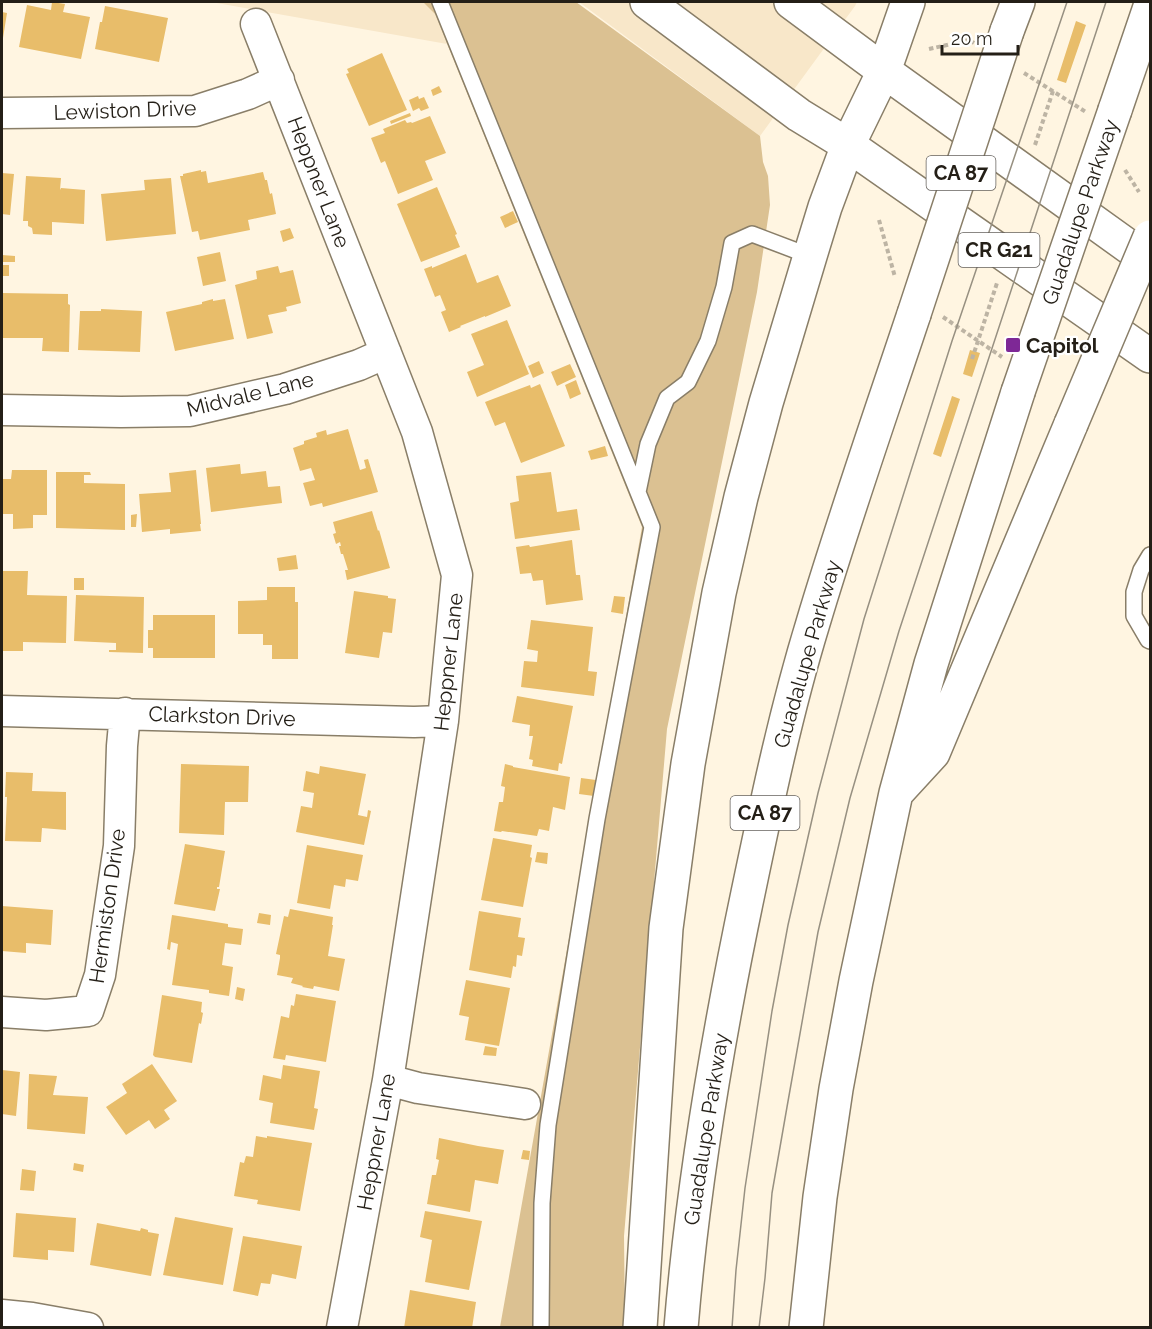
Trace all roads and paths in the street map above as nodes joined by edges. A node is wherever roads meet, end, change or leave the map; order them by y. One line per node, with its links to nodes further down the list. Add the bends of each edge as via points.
1 (440, 2): 34 (lane)
2 (647, 2): 16 (highway, via 799,115)
3 (791, 2): 11 (highway)
4 (908, 2): 11 (highway)
5 (1150, 7): 15 (highway, Guadalupe Parkway)
6 (1012, 16): 25 (highway, Guadalupe Parkway / CA 87, bridge)
7 (256, 24): 12 (street, Heppner Lane)
8 (978, 46): 9 (path, via 969,40)
9 (929, 48)
10 (1016, 69): 13 (path)
11 (884, 71): 16 (highway); 23 (highway)
12 (279, 81): 14 (street, Lewiston Drive, via 195,111); 29 (street, Heppner Lane)
13 (1053, 91): 15 (path); 17 (path)
14 (2, 113)
15 (1104, 113): 40 (highway, Guadalupe Parkway, bridge, via 931,664)
16 (848, 145): 22 (highway); 30 (highway, CR G21)
17 (1032, 154)
18 (1122, 164): 19 (path)
19 (1139, 192)
20 (879, 220): 25 (path)
21 (1150, 237): 40 (highway, bridge, via 933,753)
22 (810, 256): 34 (lane, via 752,234 732,243 708,341 688,382 667,398 648,444); 49 (highway, via 741,497 688,764 666,928)
23 (1150, 262)
24 (1000, 276): 27 (path)
25 (918, 306): 27 (path); 50 (highway, Guadalupe Parkway / CA 87, via 816,614 785,727 714,1068 697,1178)
26 (971, 341): 28 (path, via 977,343)
27 (978, 341): 28 (path); 31 (path, via 1000,356)
28 (974, 351): 32 (path)
29 (386, 352): 33 (street, Midvale Lane, via 285,388 190,411); 39 (street, Heppner Lane, via 417,432 457,575)
30 (1150, 356)
31 (1011, 358)
32 (972, 359)
33 (2, 410)
34 (638, 492): 48 (lane, via 652,527 597,819 549,1125 542,1203)
35 (1150, 555): 36 (lane, via 1134,592 1134,616)
36 (1150, 641)
37 (2, 711): 38 (street, Clarkston Drive)
38 (125, 713): 39 (street, Clarkston Drive); 41 (street, Hermiston Drive, via 119,846 100,975 88,1011 46,1015)
39 (443, 721): 42 (street, Heppner Lane)
40 (896, 793): 51 (highway, Guadalupe Parkway, via 836,1089)
41 (2, 1012)
42 (388, 1080): 43 (street); 47 (street, Heppner Lane)
43 (525, 1104)
44 (2, 1315): 45 (street)
45 (31, 1323): 46 (street)
46 (88, 1328)
47 (342, 1328)
48 (541, 1328)
49 (639, 1328)
50 (681, 1328)
51 (806, 1328)

